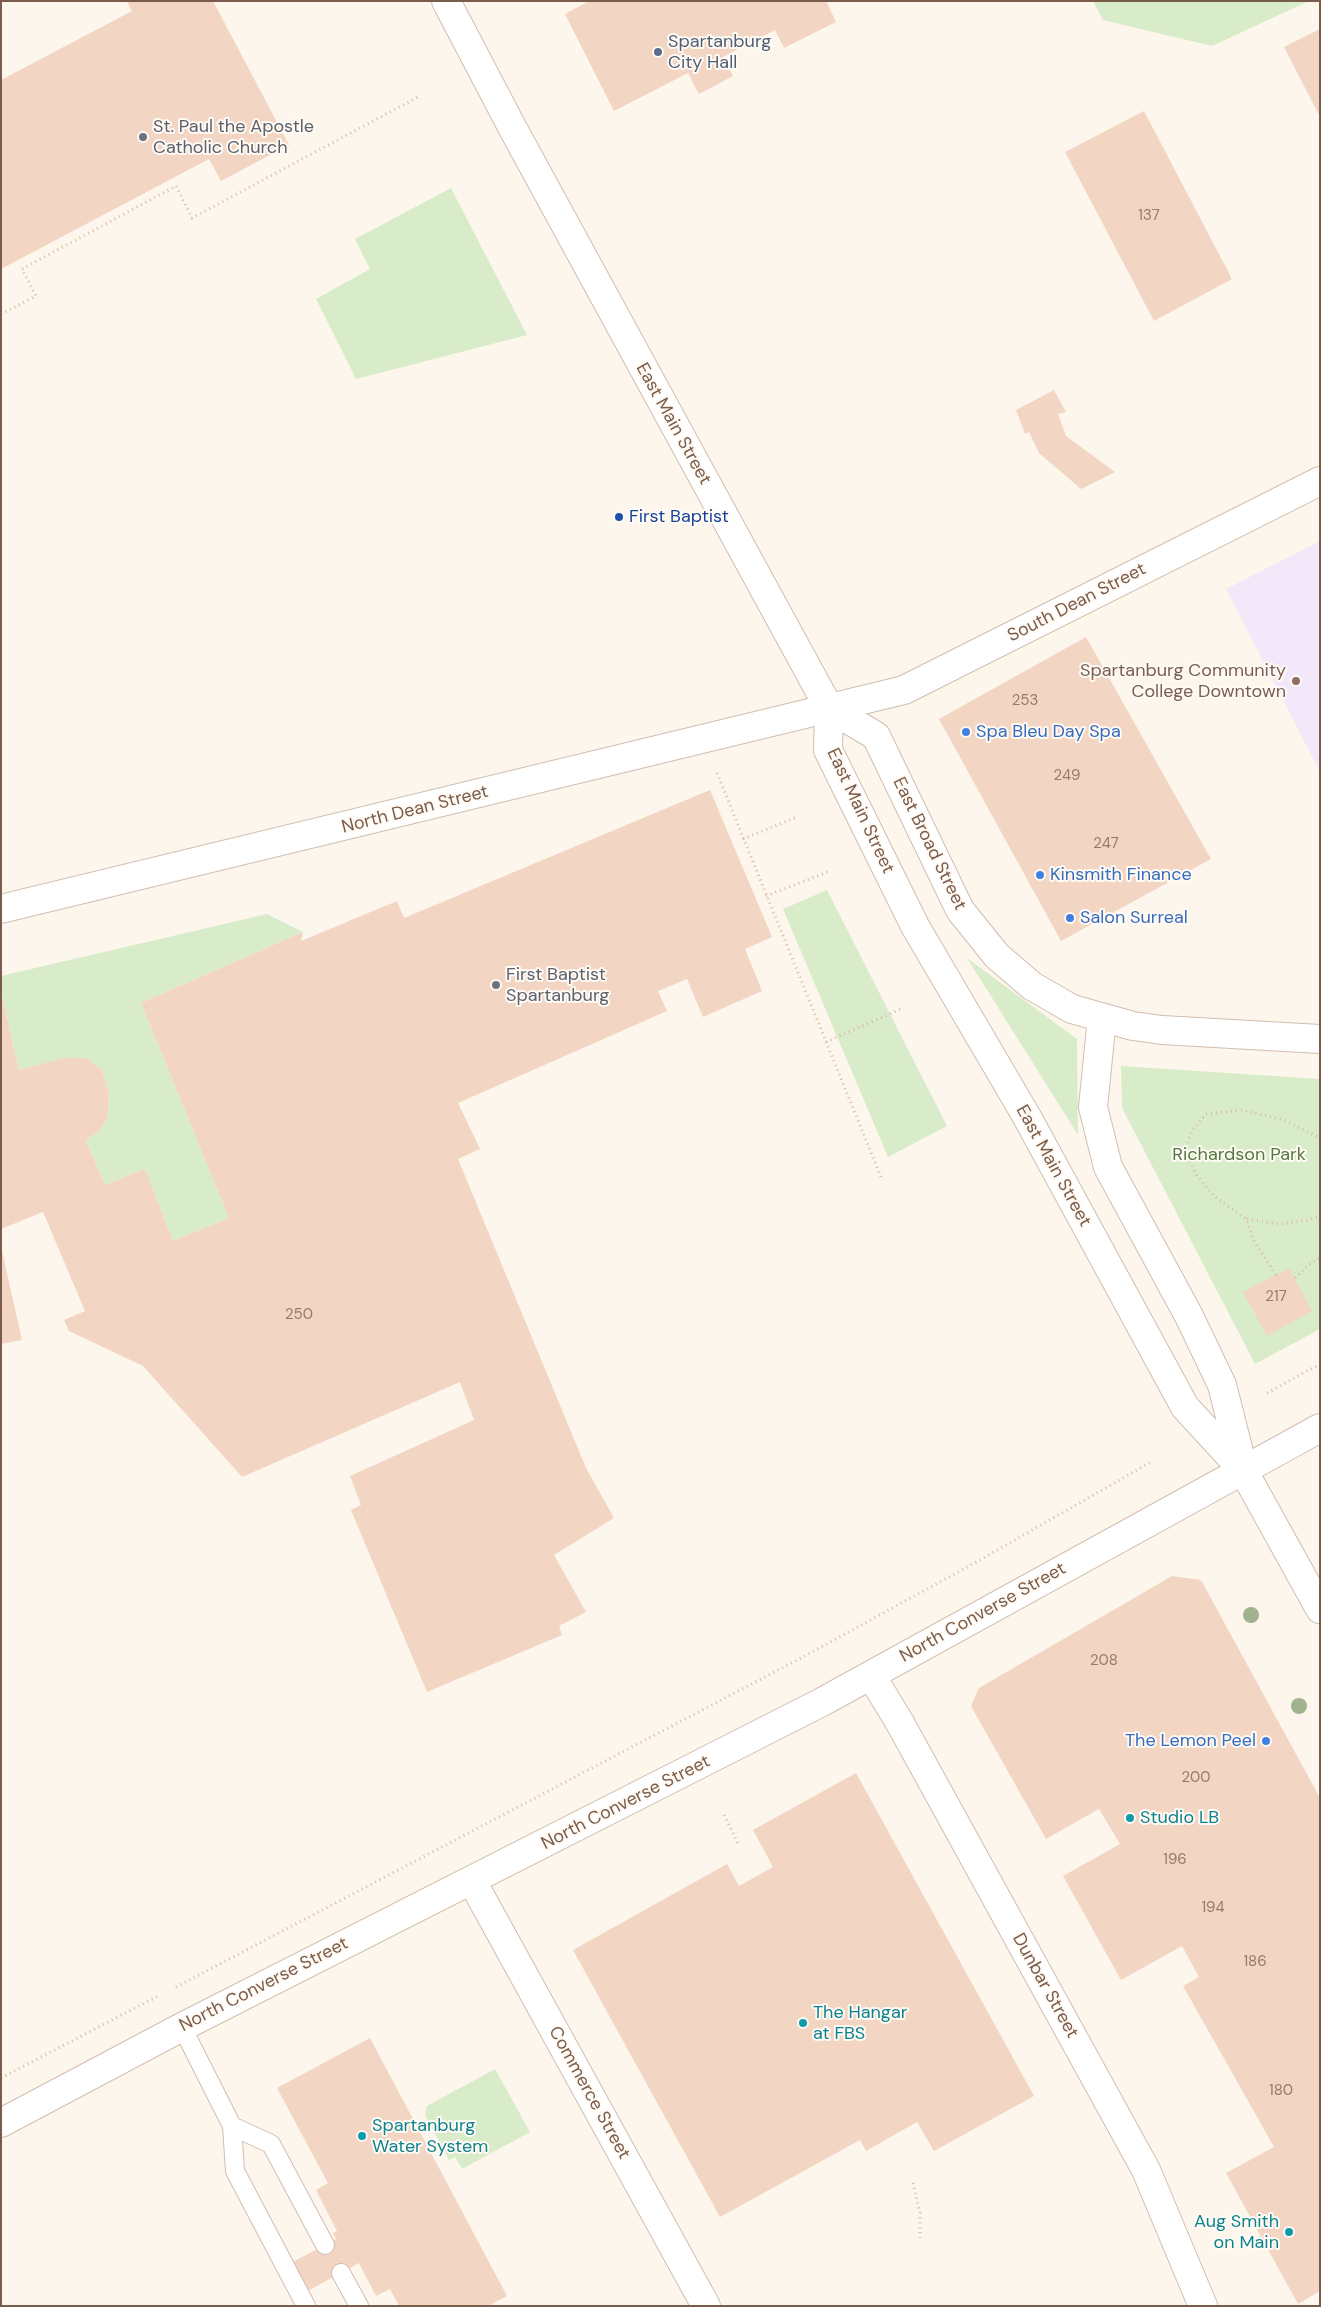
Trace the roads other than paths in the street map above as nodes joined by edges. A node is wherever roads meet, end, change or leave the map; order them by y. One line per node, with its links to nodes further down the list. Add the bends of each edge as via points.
1 (446, 1): 3 (street, East Main Street)
2 (1320, 481): 3 (street, South Dean Street, via 904,690)
3 (829, 708): 4 (street, North Dean Street); 5 (street, East Broad Street, via 876,736 960,910 997,956 1032,986 1072,1009); 8 (street, East Main Street, via 828,750 915,926 1027,1117 1185,1408)
4 (1, 909)
5 (1102, 1018): 6 (street, East Broad Street, via 1162,1030); 8 (street, East Main Street, via 1092,1107 1108,1166 1189,1316 1222,1385)
6 (1320, 1039)
7 (1320, 1428): 8 (street, North Converse Street)
8 (1243, 1470): 9 (street, East Main Street); 10 (street, North Converse Street)
9 (1320, 1610)
10 (871, 1674): 11 (street, North Converse Street); 20 (street, Dunbar Street, via 1146,2170)
11 (472, 1881): 12 (street, North Converse Street); 19 (street, Commerce Street)
12 (182, 2027): 13 (street, North Converse Street); 14 (lane)
13 (1, 2123)
14 (232, 2126): 15 (lane, via 271,2144); 17 (lane, via 235,2171)
15 (325, 2245)
16 (341, 2273): 18 (lane)
17 (306, 2306)
18 (359, 2306)
19 (706, 2306)
20 (1203, 2306)

